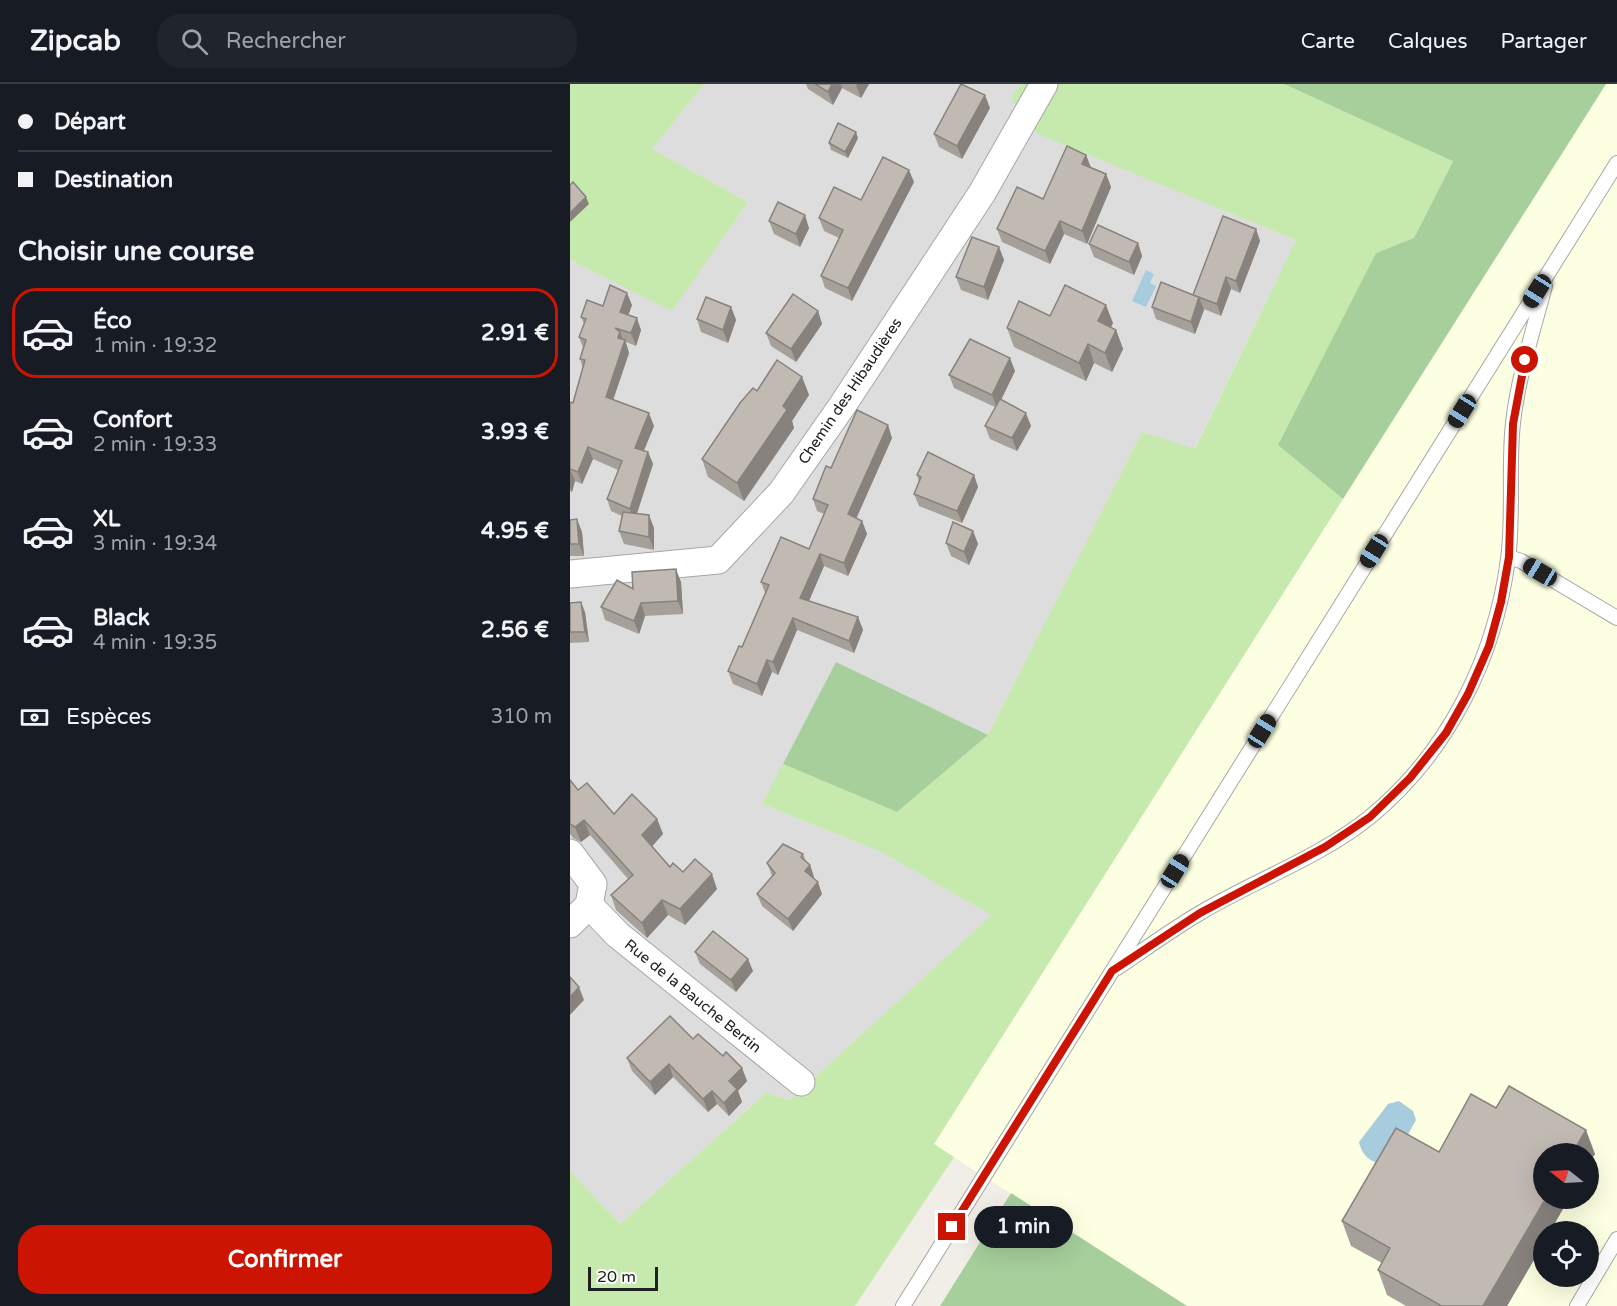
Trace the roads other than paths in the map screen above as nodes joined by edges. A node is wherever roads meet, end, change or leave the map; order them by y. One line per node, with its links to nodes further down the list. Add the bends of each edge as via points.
1 (1044, 84): 5 (street, Chemin des Hibaudières, via 982,194 842,406 781,493 718,560)
2 (1617, 163): 3 (lane)
3 (1549, 270): 4 (lane, via 1519,382 1513,424); 10 (lane)
4 (1509, 557): 6 (lane); 10 (lane, via 1489,646 1468,694 1446,733 1410,778 1370,817 1325,847 1200,913)
5 (570, 574)
6 (1617, 618)
7 (570, 853): 8 (street, via 593,884)
8 (589, 905): 9 (street); 11 (street, Rue de la Bauche Bertin, via 618,936)
9 (570, 924)
10 (1112, 971): 13 (lane)
11 (801, 1082)
12 (1617, 1239): 14 (lane)
13 (903, 1306)
14 (1577, 1306)

